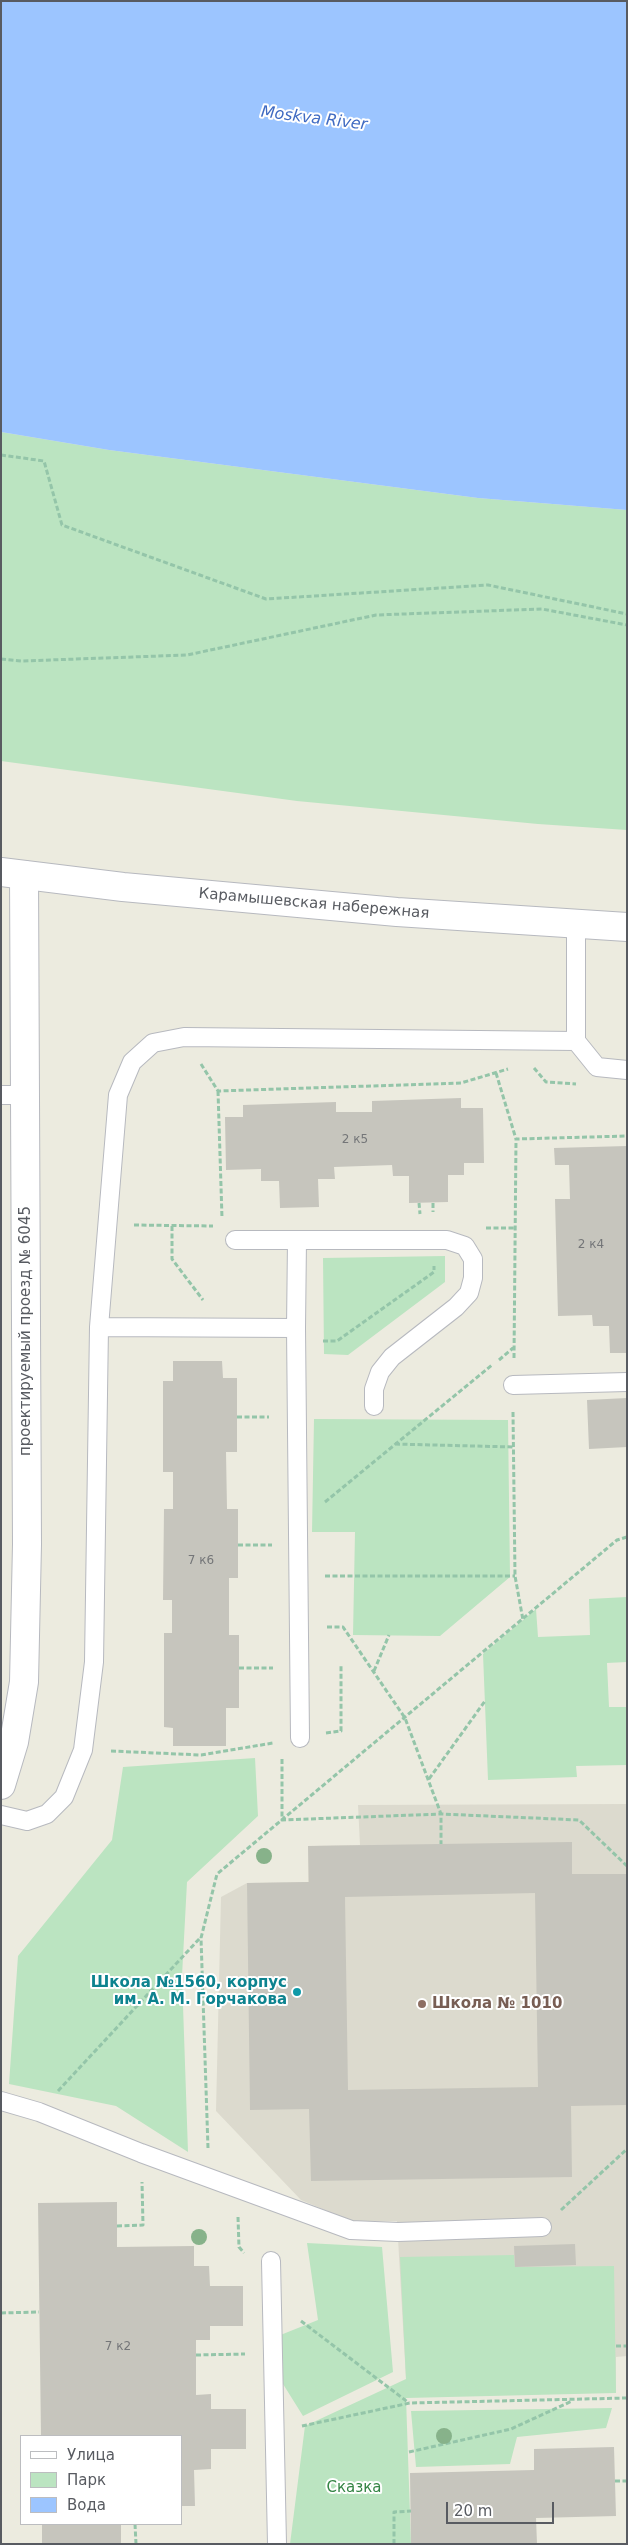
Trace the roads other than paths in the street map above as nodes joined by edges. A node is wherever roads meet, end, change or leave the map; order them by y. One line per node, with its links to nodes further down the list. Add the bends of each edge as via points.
1 (12, 874): 2 (street, Карамышевская набережная, via 397,912); 6 (street, проектируемый проезд № 6045)
2 (576, 924): 3 (street, Карамышевская набережная); 4 (lane)
3 (627, 927)
4 (576, 1041): 5 (lane, via 597,1067); 9 (lane, via 184,1037 153,1043 132,1062 118,1096)
5 (627, 1070)
6 (12, 1095): 14 (street, проектируемый проезд № 6045, via 27,1544)
7 (235, 1240): 8 (lane)
8 (297, 1240): 10 (lane); 13 (lane, via 447,1240 465,1246 472,1259 474,1278 469,1293 386,1364 374,1389)
9 (99, 1327): 10 (lane, via 223,1327); 18 (lane, via 94,1662 83,1750 64,1797 47,1814 27,1821)
10 (296, 1335): 16 (lane)
11 (627, 1382): 12 (lane)
12 (513, 1385)
13 (374, 1406)
14 (24, 1631): 15 (street); 17 (street, проектируемый проезд № 6045, via 24,1682 14,1742)
15 (1, 1704)
16 (300, 1738)
17 (1, 1785)
18 (1, 1815)
19 (1, 2101): 20 (lane, via 39,2112 350,2230 398,2232)
20 (542, 2227)
21 (271, 2261): 22 (lane)
22 (277, 2544)

